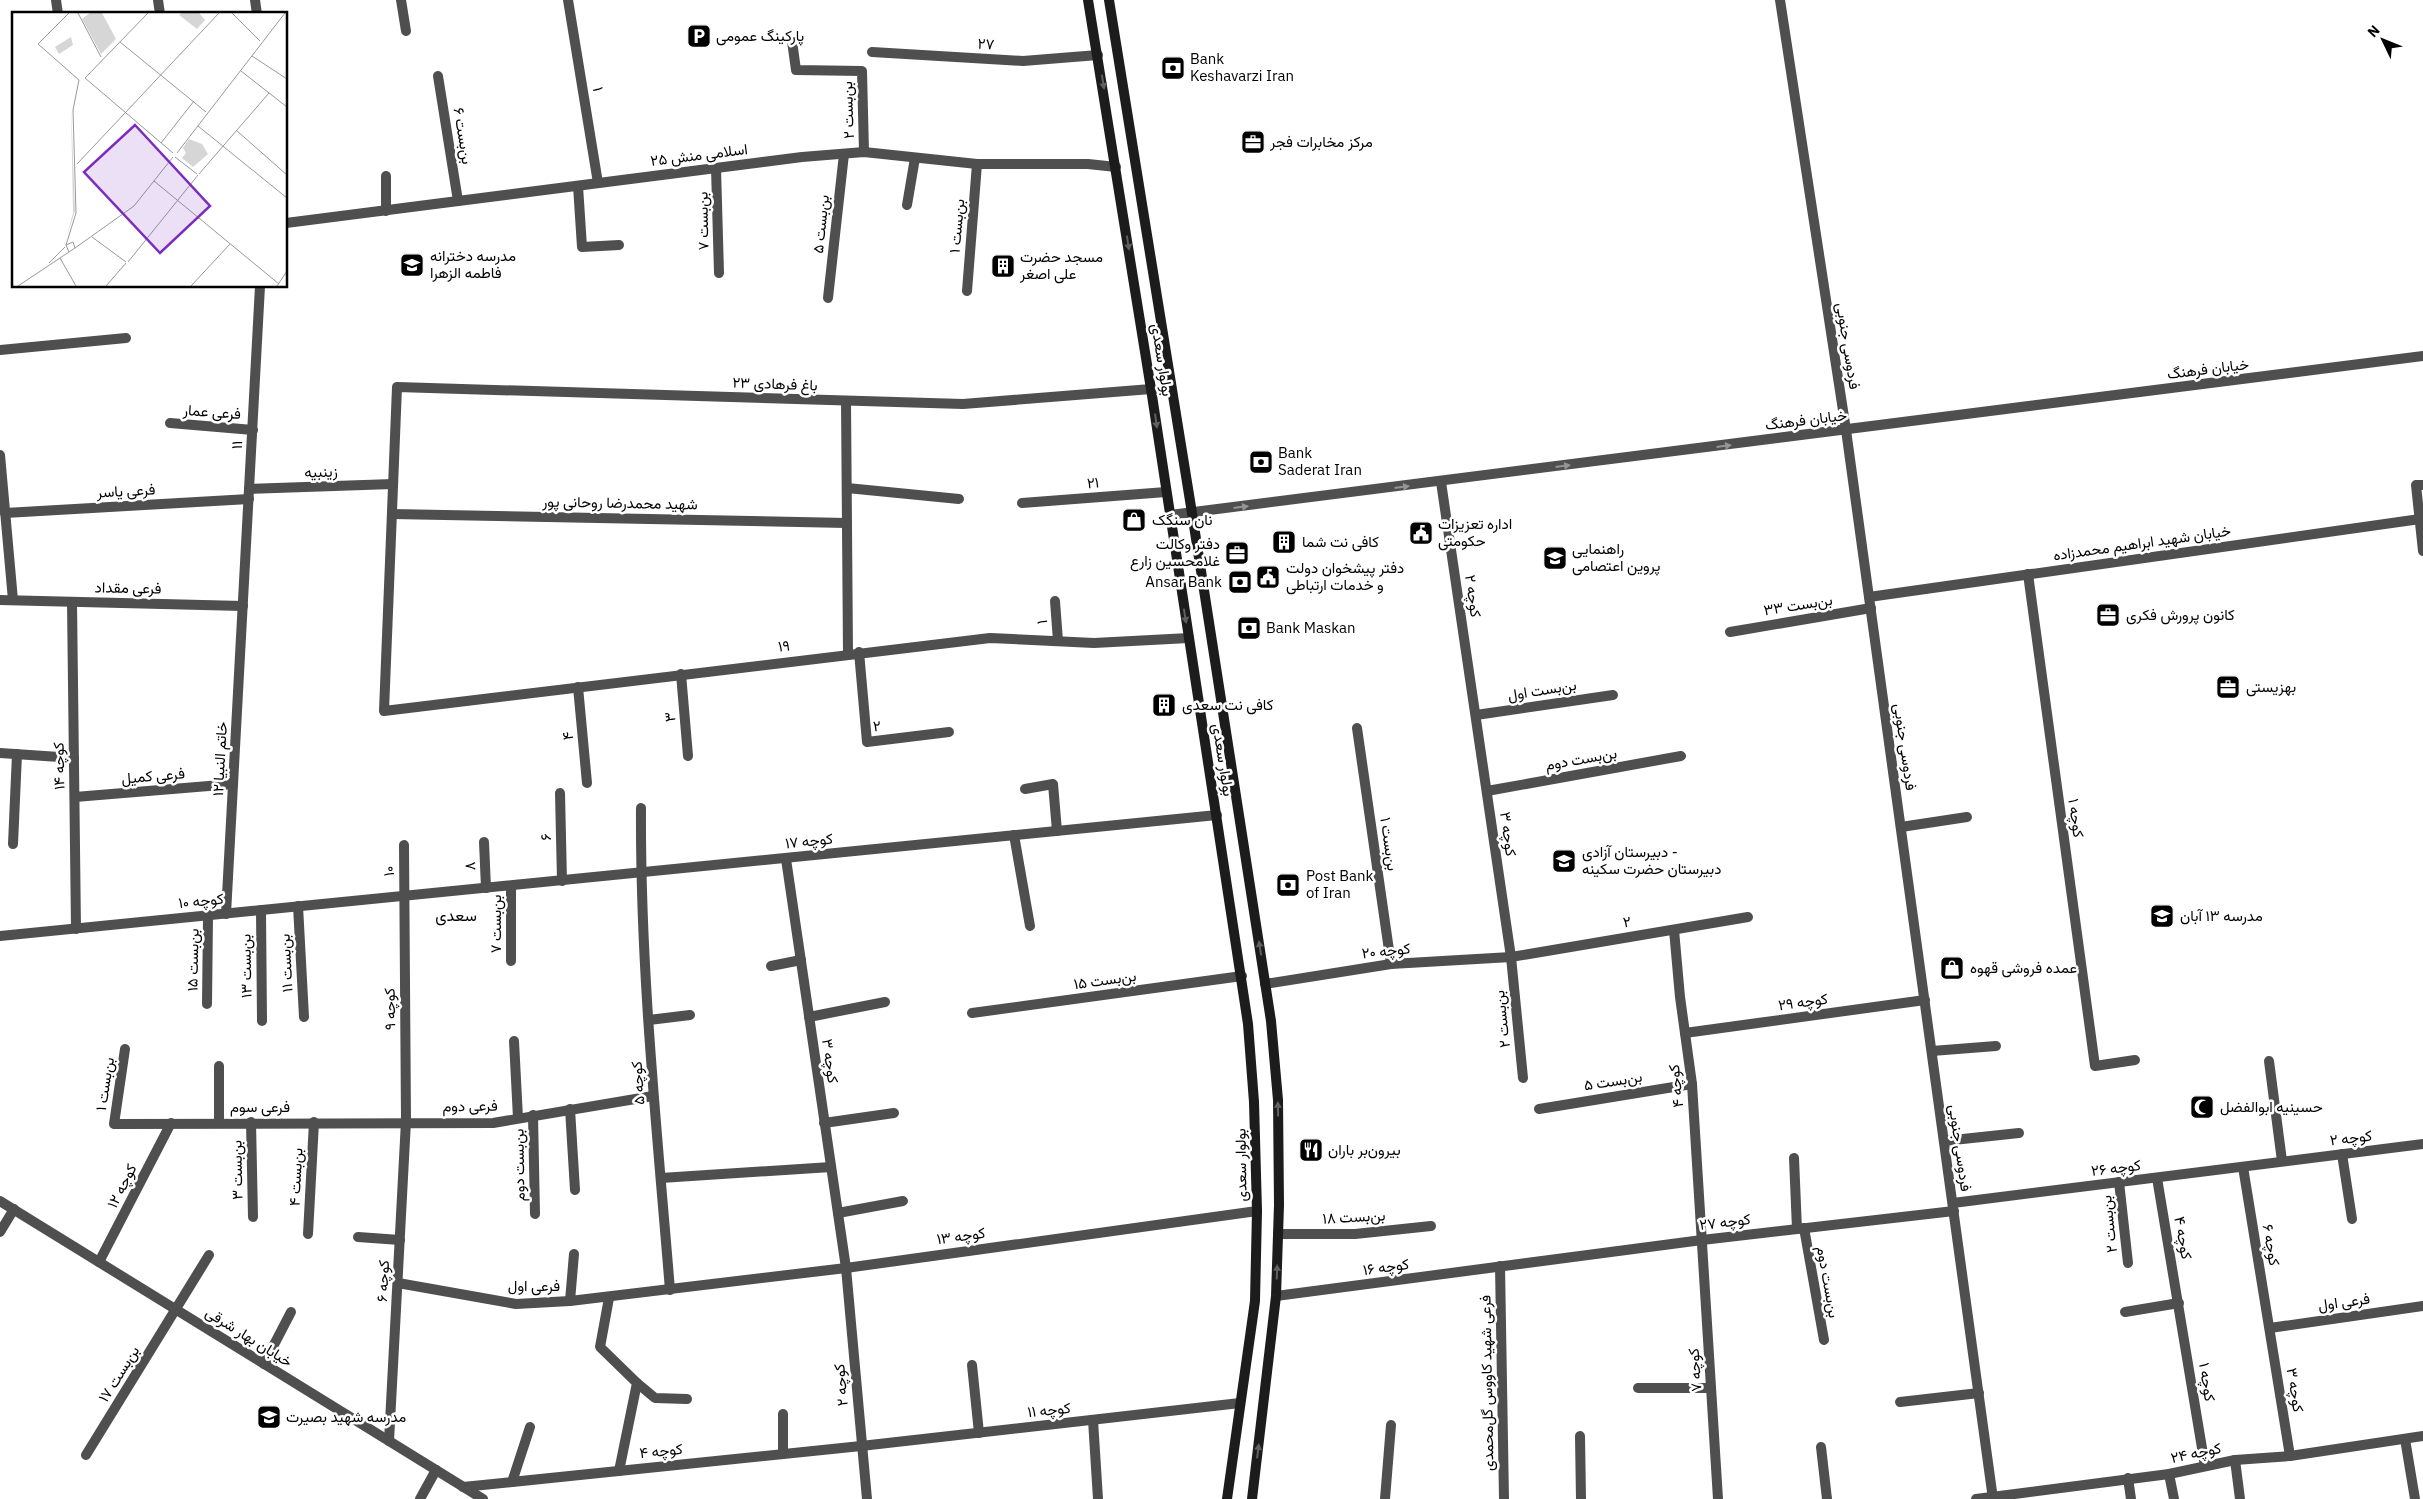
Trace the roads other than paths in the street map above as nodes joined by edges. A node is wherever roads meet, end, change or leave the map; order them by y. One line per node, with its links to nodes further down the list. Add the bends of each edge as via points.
1 (401, 0): 6 (street)
2 (568, 0): 18 (street, ۱)
3 (1088, 0): 9 (main road, بولوار سعدی)
4 (1108, 0): 48 (main road, بولوار سعدی)
5 (1780, 0): 36 (street, فردوسی جنوبی)
6 (406, 31)
7 (792, 41): 11 (street, بن‌بست ۲, via 796,70 862,71)
8 (872, 52): 9 (street, ۲۷, via 1023,61)
9 (1098, 55): 15 (main road, بولوار سعدی, one-way to 15)
10 (438, 76): 20 (street, بن‌بست ۶)
11 (864, 152): 12 (street, اسلامی منش ۲۵); 13 (street, اسلامی منش ۲۵)
12 (844, 154): 16 (street, اسلامی منش ۲۵); 28 (street, بن‌بست ۵)
13 (914, 158): 14 (street, اسلامی منش ۲۵); 21 (street)
14 (977, 164): 15 (street, اسلامی منش ۲۵); 27 (street, بن‌بست ۱)
15 (1116, 167): 32 (main road, بولوار سعدی, one-way to 32)
16 (716, 168): 18 (street, اسلامی منش ۲۵); 25 (street, بن‌بست ۷)
17 (386, 176): 22 (street)
18 (598, 183): 19 (street, اسلامی منش ۲۵)
19 (578, 186): 20 (street, اسلامی منش ۲۵); 24 (street, via 582,246)
20 (458, 201): 22 (street, اسلامی منش ۲۵)
21 (907, 205)
22 (386, 211): 23 (street, اسلامی منش ۲۵)
23 (288, 223)
24 (620, 245)
25 (719, 274)
26 (260, 288): 35 (street, ۱۱)
27 (967, 290)
28 (828, 298)
29 (126, 338): 30 (street)
30 (0, 350)
31 (2423, 356): 36 (street, خیابان فرهنگ)
32 (1151, 389): 33 (street, باغ فرهادی ۲۳, via 962,404); 43 (main road, بولوار سعدی, one-way to 43)
33 (846, 401): 39 (street, باغ فرهادی ۲۳, via 397,387); 41 (street)
34 (170, 423): 35 (street, فرعی عمار)
35 (252, 430): 44 (street, ۱۱)
36 (1846, 430): 38 (street, خیابان فرهنگ, one-way to 36); 55 (street, فردوسی جنوبی)
37 (0, 455): 42 (street)
38 (1441, 482): 48 (street, خیابان فرهنگ, one-way to 38); 69 (street, کوچه ۲)
39 (393, 484): 44 (street, زینبیه); 49 (street)
40 (2423, 484): 51 (street, via 2416,485)
41 (847, 488): 45 (street); 52 (street)
42 (2, 491): 47 (street)
43 (1166, 492): 46 (street, ۲۱); 50 (main road, بولوار سعدی)
44 (249, 494): 47 (street, فرعی یاسر); 60 (street, ۱۱)
45 (959, 499)
46 (1022, 503)
47 (5, 513): 57 (street)
48 (1192, 513): 50 (street, خیابان فرهنگ); 113 (main road, بولوار سعدی, one-way to 48)
49 (392, 514): 52 (street, شهید محمدرضا روحانی پور); 67 (street, ۱۹, via 384,711)
50 (1170, 516): 63 (main road, بولوار سعدی, one-way to 63)
51 (2420, 519): 53 (street); 54 (street, خیابان شهید ابراهیم محمدزاده)
52 (847, 523): 65 (street)
53 (2423, 551)
54 (2028, 574): 55 (street, خیابان شهید ابراهیم محمدزاده); 128 (street, کوچه ۱, via 2095,1066)
55 (1869, 597): 61 (street, فردوسی جنوبی)
56 (0, 600): 57 (street)
57 (13, 600): 59 (street, فرعی مقداد)
58 (1055, 600): 64 (street, ۱)
59 (72, 602): 60 (street, فرعی مقداد); 76 (street, کوچه ۱۴)
60 (243, 606): 78 (street, خاتم النبیا ۱۲)
61 (1871, 608): 62 (street, بن‌بست ۳۳); 86 (street, فردوسی جنوبی)
62 (1730, 632)
63 (1188, 638): 64 (street, ۱۹, via 1094,643); 84 (main road, بولوار سعدی)
64 (1058, 641): 65 (street, ۱۹, via 990,638)
65 (853, 653): 66 (street, ۱۹); 71 (street, ۲, via 867,742)
66 (681, 674): 67 (street, ۱۹); 74 (street, ۳)
67 (578, 687): 77 (street, ۴)
68 (1613, 695): 69 (street, بن‌بست اول)
69 (1476, 715): 80 (street, کوچه ۳)
70 (1357, 728): 110 (street, بن‌بست ۱)
71 (949, 732)
72 (0, 753): 73 (street)
73 (17, 754): 76 (street); 90 (street)
74 (688, 756)
75 (1681, 756): 80 (street, بن‌بست دوم)
76 (74, 758): 82 (street, کوچه ۱۴)
77 (587, 783)
78 (233, 784): 82 (street, فرعی کمیل); 100 (street, خاتم النبیا ۱۲)
79 (1025, 789): 87 (street, via 1053,784)
80 (1487, 791): 107 (street, کوچه ۳)
81 (560, 793): 94 (street, ۶)
82 (75, 797): 104 (street, کوچه ۱۴)
83 (641, 808): 93 (street)
84 (1216, 815): 87 (street, کوچه ۱۷); 112 (main road, بولوار سعدی)
85 (1967, 817): 86 (street)
86 (1901, 827): 114 (street, فردوسی جنوبی)
87 (1057, 831): 88 (street, کوچه ۱۷)
88 (1014, 835): 92 (street, کوچه ۱۷); 103 (street)
89 (484, 842): 96 (street, ۸)
90 (13, 844)
91 (404, 845): 97 (street, ۱۰)
92 (786, 859): 93 (street, کوچه ۱۷); 108 (street, کوچه ۳)
93 (641, 873): 94 (street, کوچه ۱۷); 121 (street, کوچه ۵)
94 (562, 881): 95 (street, کوچه ۱۷)
95 (511, 886): 96 (street, کوچه ۱۷); 109 (street, بن‌بست ۷)
96 (486, 888): 97 (street, کوچه ۱۷)
97 (404, 896): 98 (street, کوچه ۱۰); 139 (street, کوچه ۹)
98 (298, 906): 99 (street, کوچه ۱۰); 119 (street, بن‌بست ۱۱)
99 (261, 910): 100 (street, کوچه ۱۰); 122 (street, بن‌بست ۱۳)
100 (226, 914): 101 (street, کوچه ۱۰)
101 (208, 916): 104 (street, کوچه ۱۰); 116 (street, بن‌بست ۱۵)
102 (1748, 917): 105 (street, ۲)
103 (1030, 926)
104 (76, 929): 106 (street, کوچه ۱۰)
105 (1674, 930): 107 (street, ۲); 123 (street, کوچه ۴)
106 (0, 936)
107 (1511, 957): 110 (street, کوچه ۲۰); 131 (street, بن‌بست ۲)
108 (801, 960): 111 (street); 120 (street, کوچه ۳)
109 (511, 962)
110 (1391, 964): 113 (street, کوچه ۲۰)
111 (771, 966)
112 (1242, 976): 117 (street, بن‌بست ۱۵); 162 (main road, بولوار سعدی, via 1254,1102)
113 (1265, 984): 171 (main road, بولوار سعدی, one-way to 113, via 1278,1100)
114 (1925, 1000): 123 (street, کوچه ۲۹); 127 (street, فردوسی جنوبی)
115 (885, 1002): 120 (street)
116 (207, 1004)
117 (972, 1013)
118 (690, 1016): 121 (street)
119 (304, 1017)
120 (809, 1017): 144 (street, کوچه ۳)
121 (649, 1020): 133 (street, کوچه ۵)
122 (262, 1021)
123 (1685, 1033): 132 (street, کوچه ۴)
124 (514, 1041): 138 (street)
125 (1996, 1046): 127 (street)
126 (125, 1049): 145 (street, بن‌بست ۱)
127 (1932, 1051): 147 (street, فردوسی جنوبی)
128 (2135, 1060)
129 (2268, 1061): 151 (street)
130 (219, 1066): 140 (street)
131 (1523, 1078)
132 (1692, 1084): 135 (street, بن‌بست ۵); 174 (street, کوچه ۴)
133 (653, 1096): 134 (street); 154 (street, کوچه ۵)
134 (570, 1109): 137 (street); 157 (street)
135 (1539, 1109)
136 (894, 1113): 144 (street)
137 (533, 1115): 138 (street, فرعی دوم); 164 (street, بن‌بست دوم)
138 (518, 1118): 139 (street, فرعی دوم, via 493,1123)
139 (406, 1121): 142 (street, فرعی سوم); 173 (street, کوچه ۶)
140 (219, 1122): 141 (street, فرعی سوم); 143 (street, فرعی سوم)
141 (251, 1122): 142 (street, فرعی سوم); 165 (street, بن‌بست ۳)
142 (314, 1122): 170 (street, بن‌بست ۴)
143 (171, 1123): 145 (street, فرعی سوم); 177 (street, کوچه ۱۲)
144 (824, 1123): 152 (street, کوچه ۳)
145 (114, 1124)
146 (2019, 1133): 147 (street)
147 (1944, 1141): 160 (street, فردوسی جنوبی)
148 (2423, 1144): 149 (street, کوچه ۲)
149 (2342, 1154): 151 (street, کوچه ۲); 166 (street)
150 (1794, 1158): 168 (street)
151 (2282, 1161): 153 (street, کوچه ۲۶)
152 (831, 1167): 154 (street); 163 (street, کوچه ۳)
153 (2242, 1167): 155 (street, کوچه ۲۶); 191 (street, کوچه ۶)
154 (661, 1178): 182 (street, کوچه ۵)
155 (2157, 1178): 156 (street, کوچه ۲۶); 186 (street, کوچه ۴)
156 (2119, 1182): 160 (street, کوچه ۲۶); 178 (street, بن‌بست ۲)
157 (575, 1190)
158 (0, 1200): 161 (street, خیابان بهار شرقی)
159 (903, 1201): 163 (street)
160 (1953, 1207): 168 (street, کوچه ۲۷); 198 (street, فردوسی جنوبی)
161 (14, 1209): 169 (street); 177 (street, خیابان بهار شرقی)
162 (1257, 1211): 180 (street, کوچه ۱۳); 201 (main road, بولوار سعدی, via 1255,1301)
163 (838, 1213): 180 (street, کوچه ۳)
164 (536, 1214)
165 (253, 1217)
166 (2352, 1219)
167 (1431, 1226): 171 (street, بن‌بست ۱۸, via 1355,1234)
168 (1800, 1228): 174 (street, کوچه ۲۷); 192 (street, بن‌بست دوم)
169 (0, 1232)
170 (308, 1234)
171 (1278, 1234): 183 (main road, بولوار سعدی, one-way to 171)
172 (358, 1237): 173 (street)
173 (400, 1240): 181 (street, کوچه ۶)
174 (1702, 1240): 179 (street, کوچه ۲۷); 197 (street, کوچه ۷)
175 (574, 1254): 185 (street)
176 (209, 1255): 188 (street, بن‌بست ۱۷)
177 (100, 1262): 188 (street, خیابان بهار شرقی)
178 (2128, 1263)
179 (1500, 1266): 183 (street, کوچه ۱۶); 232 (street, فرعی شهید کاووس گل‌محمدی)
180 (846, 1268): 182 (street, کوچه ۱۳); 211 (street, کوچه ۲)
181 (398, 1283): 185 (street, فرعی اول, via 516,1304); 210 (street, کوچه ۶)
182 (670, 1290): 184 (street, فرعی اول)
183 (1276, 1296): 230 (main road, بولوار سعدی, one-way to 183)
184 (609, 1298): 185 (street, فرعی اول); 195 (street, via 600,1347)
185 (570, 1301)
186 (2179, 1303): 190 (street); 217 (street, کوچه ۱)
187 (2423, 1306): 191 (street, فرعی اول)
188 (177, 1310): 193 (street, خیابان بهار شرقی); 214 (street, بن‌بست ۱۷)
189 (291, 1312): 193 (street)
190 (2125, 1312)
191 (2270, 1328): 215 (street, کوچه ۳)
192 (1824, 1340)
193 (264, 1364): 210 (street, خیابان بهار شرقی)
194 (972, 1365): 206 (street)
195 (637, 1383): 199 (street, via 655,1398); 219 (street)
196 (1638, 1388): 197 (street)
197 (1711, 1388): 234 (street, کوچه ۷)
198 (1979, 1393): 200 (street); 224 (street, فردوسی جنوبی)
199 (687, 1399)
200 (1900, 1402)
201 (1240, 1403): 203 (street, کوچه ۱۱); 229 (main road, بولوار سعدی)
202 (783, 1414): 213 (street)
203 (1093, 1420): 206 (street, کوچه ۱۱); 228 (street)
204 (1391, 1425): 231 (street)
205 (530, 1427): 222 (street)
206 (980, 1433): 211 (street, کوچه ۱۱)
207 (1580, 1436): 233 (street)
208 (2423, 1436): 209 (street)
209 (2406, 1439): 215 (street, کوچه ۲۴); 240 (street)
210 (389, 1441): 218 (street, خیابان بهار شرقی)
211 (861, 1446): 213 (street, کوچه ۴); 227 (street, کوچه ۲)
212 (1820, 1446): 235 (street)
213 (783, 1454): 219 (street, کوچه ۴)
214 (86, 1455)
215 (2290, 1456): 216 (street, کوچه ۲۴)
216 (2235, 1460): 217 (street, کوچه ۲۴); 239 (street)
217 (2205, 1466): 220 (street, کوچه ۲۴)
218 (436, 1470): 223 (street, خیابان بهار شرقی); 225 (street)
219 (619, 1471): 222 (street, کوچه ۴)
220 (2170, 1474): 221 (street, کوچه ۲۴); 238 (street)
221 (2128, 1478): 224 (street, کوچه ۲۴); 237 (street)
222 (512, 1482): 223 (street, کوچه ۴)
223 (463, 1487): 226 (street, خیابان بهار شرقی)
224 (1993, 1498): 236 (street, کوچه ۲۴)
225 (420, 1499)
226 (483, 1499)
227 (867, 1499)
228 (1098, 1499)
229 (1226, 1499)
230 (1252, 1499)
231 (1385, 1499)
232 (1504, 1499)
233 (1581, 1499)
234 (1718, 1499)
235 (1826, 1499)
236 (1976, 1499)
237 (2131, 1499)
238 (2174, 1499)
239 (2240, 1499)
240 (2415, 1499)

